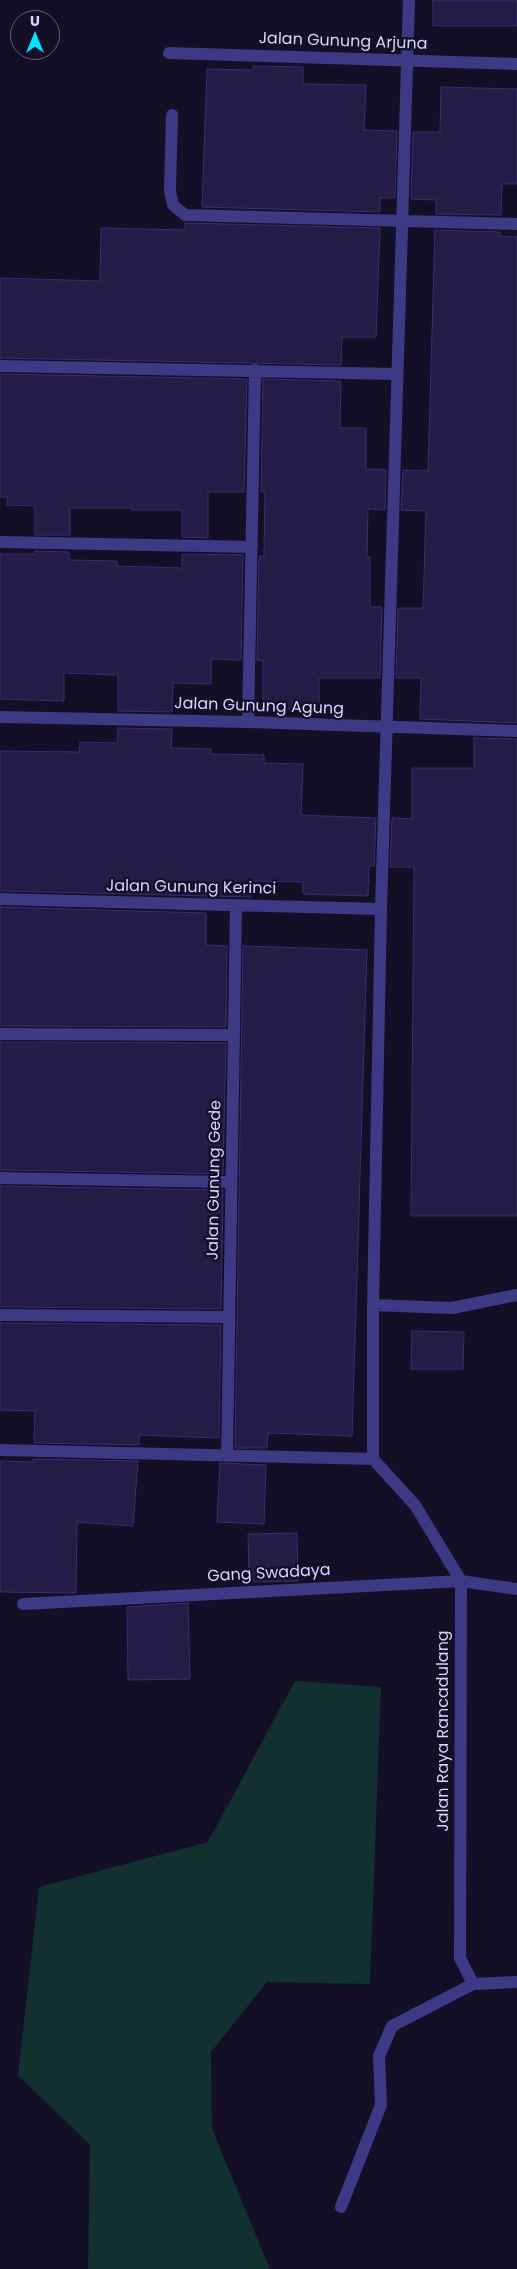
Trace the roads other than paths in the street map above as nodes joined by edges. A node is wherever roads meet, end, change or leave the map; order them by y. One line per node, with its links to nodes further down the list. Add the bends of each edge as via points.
1 (408, 0): 3 (street)
2 (169, 53): 3 (street, Jalan Gunung Arjuna)
3 (407, 61): 4 (street, Jalan Gunung Arjuna); 6 (street)
4 (517, 64)
5 (172, 115): 6 (street, via 170,191 173,205 185,215)
6 (402, 221): 7 (street); 10 (street)
7 (517, 224)
8 (0, 366): 9 (street)
9 (255, 370): 10 (street); 12 (street)
10 (397, 374): 15 (street)
11 (0, 542): 12 (street)
12 (252, 548): 14 (street)
13 (0, 717): 14 (street, Jalan Gunung Agung)
14 (248, 722): 15 (street, Jalan Gunung Agung)
15 (386, 727): 16 (street, Jalan Gunung Agung); 19 (street)
16 (517, 731)
17 (0, 899): 18 (street, Jalan Gunung Kerinci)
18 (236, 905): 19 (street, Jalan Gunung Kerinci); 21 (street, Jalan Gunung Gede)
19 (381, 909): 25 (street)
20 (0, 1034): 21 (street)
21 (234, 1035): 23 (street, Jalan Gunung Gede)
22 (0, 1178): 23 (street)
23 (231, 1182): 27 (street, Jalan Gunung Gede)
24 (517, 1295): 25 (street, via 452,1308)
25 (374, 1305): 30 (street)
26 (0, 1316): 27 (street)
27 (229, 1318): 29 (street, Jalan Gunung Gede)
28 (0, 1450): 29 (street)
29 (227, 1456): 30 (street)
30 (374, 1459): 31 (street, via 415,1506)
31 (461, 1581): 32 (street, Gang Swadaya); 33 (street, Gang Swadaya); 35 (street, Jalan Raya Rancadulang, via 460,1958)
32 (517, 1589)
33 (23, 1604)
34 (517, 1982): 35 (street)
35 (473, 1984): 36 (street, via 392,2026 379,2056 381,2105)
36 (341, 2207)

